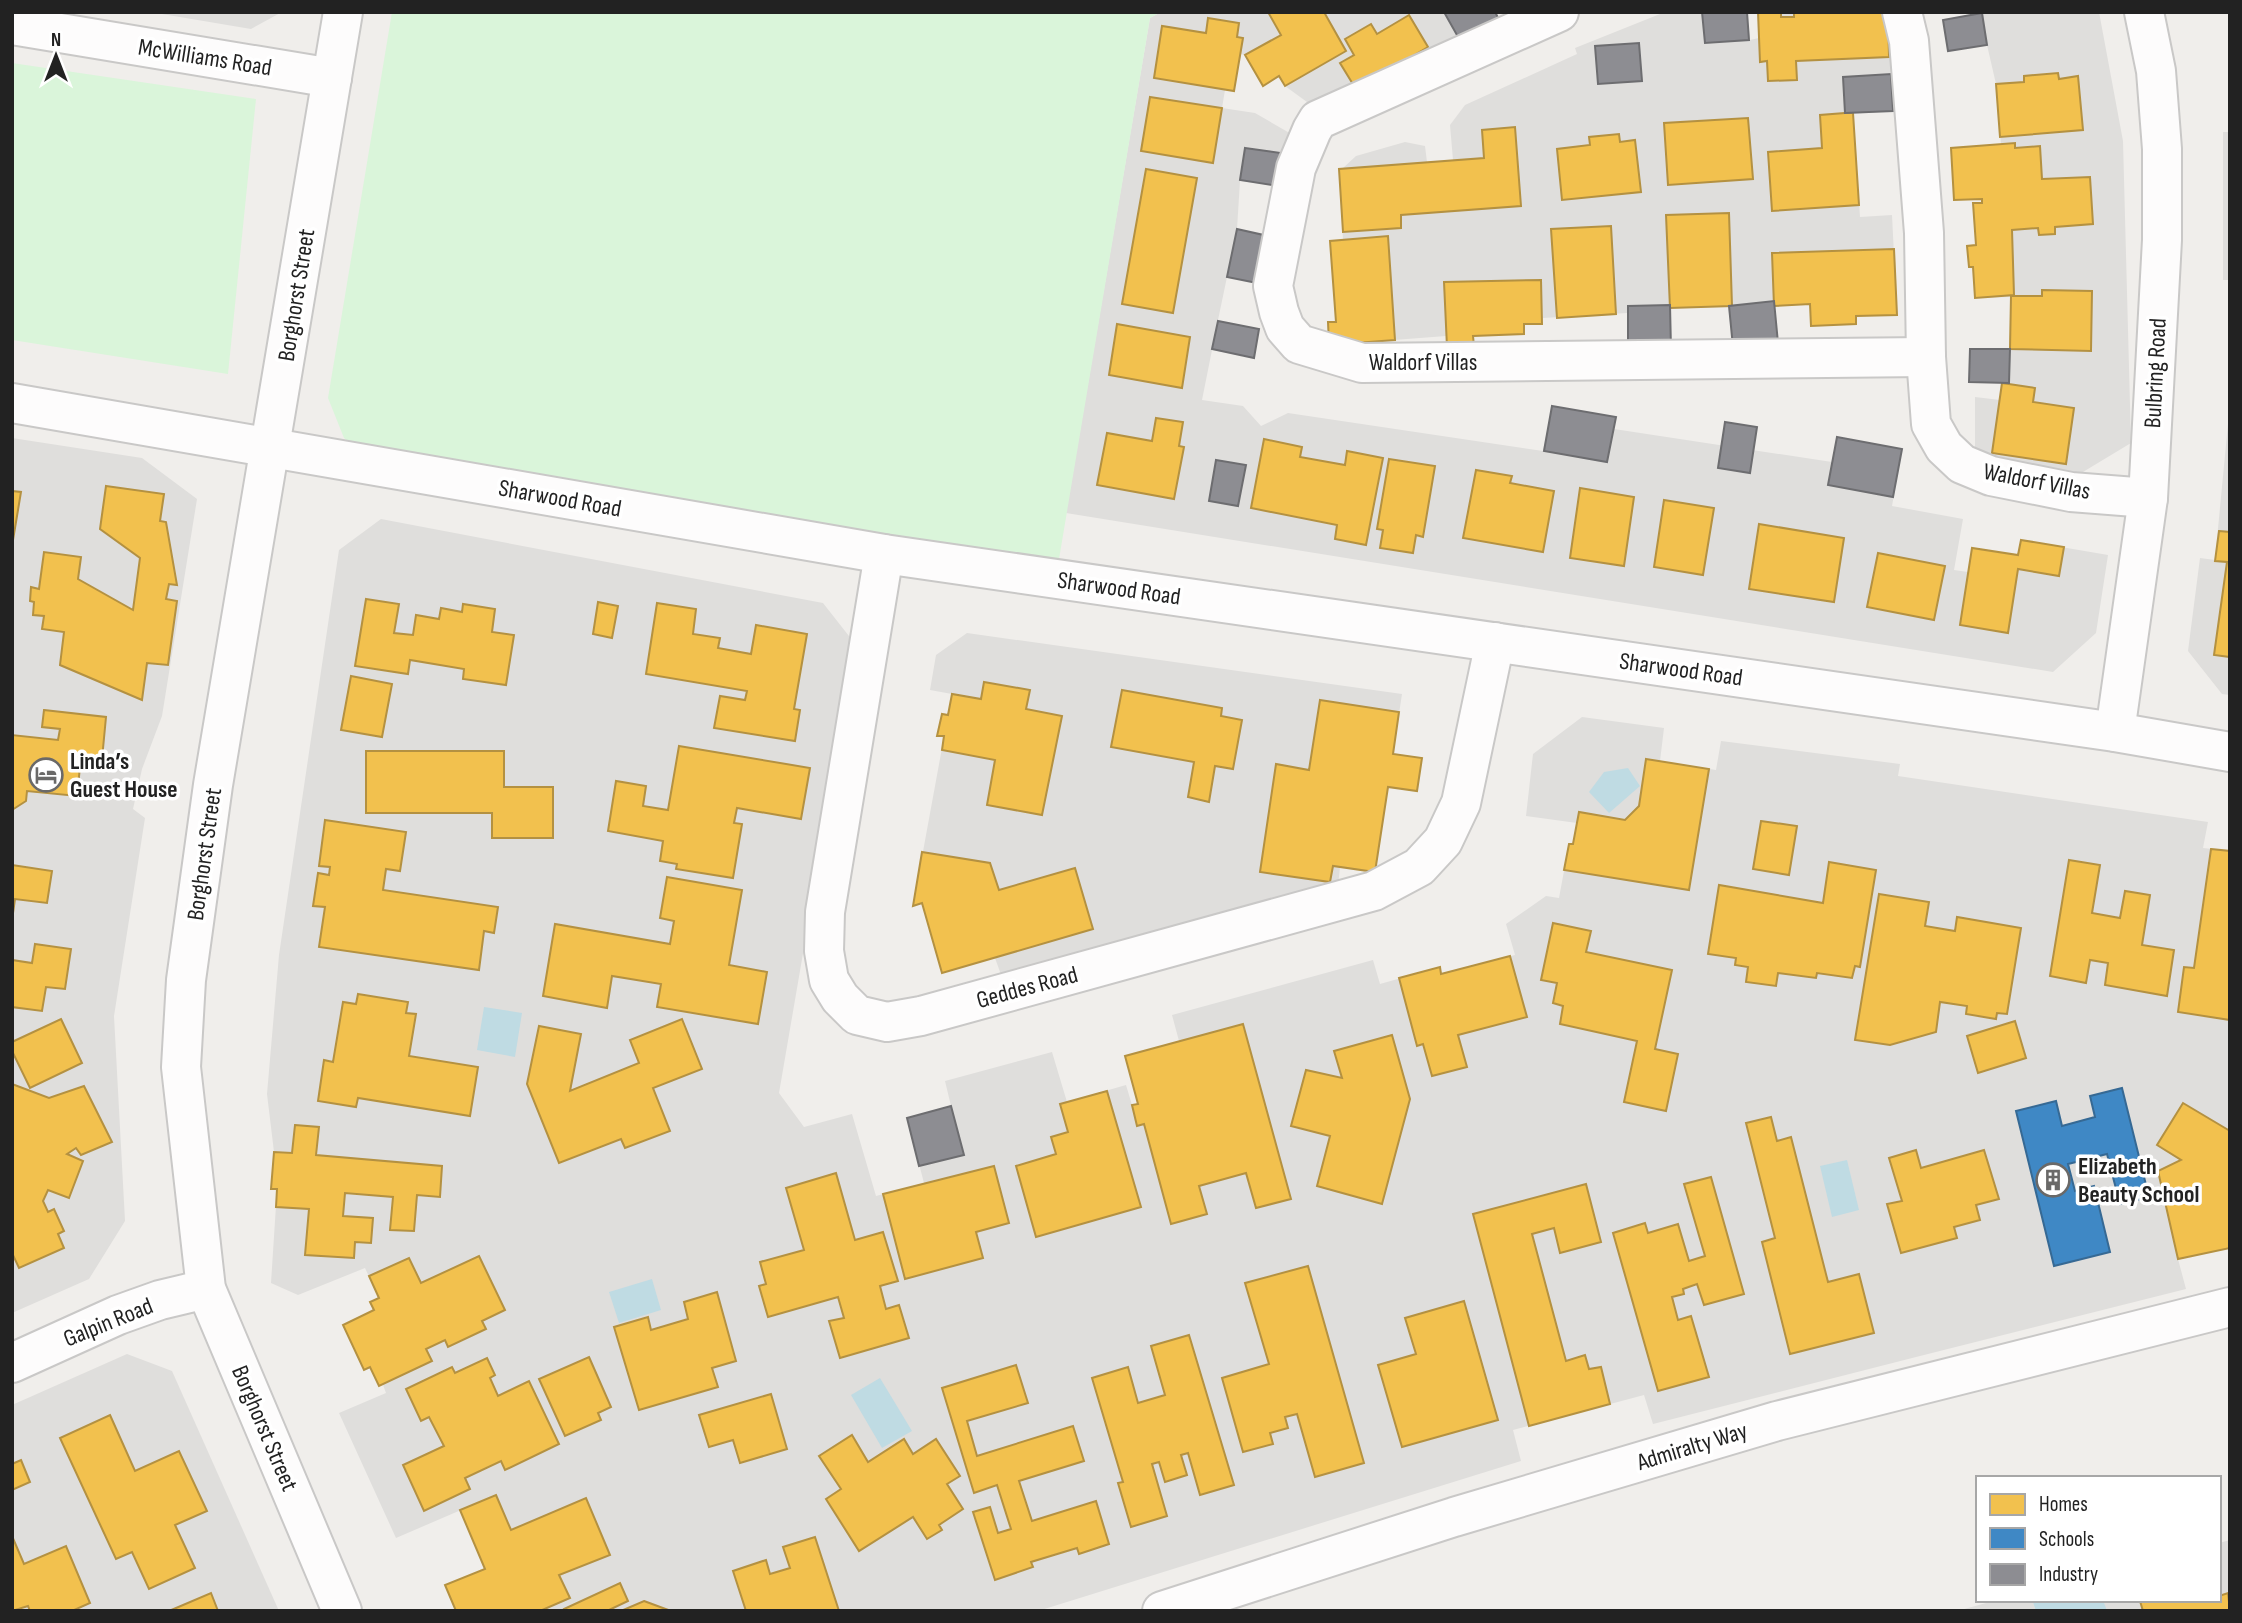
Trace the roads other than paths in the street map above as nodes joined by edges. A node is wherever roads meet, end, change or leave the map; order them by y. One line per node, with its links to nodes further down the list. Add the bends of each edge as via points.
1 (343, 12): 6 (street)
2 (1559, 12): 7 (street, Waldorf Villas, via 1318,120 1296,168 1273,286 1285,328 1299,344 1362,363)
3 (1902, 12): 7 (street, Waldorf Villas, via 1909,41 1924,233)
4 (2144, 12): 10 (street, Bulbring Road, via 2156,71 2162,162)
5 (12, 25): 6 (street, McWilliams Road)
6 (332, 78): 9 (street, Borghorst Street)
7 (1926, 357): 10 (street, Waldorf Villas, via 1931,424 1944,447 1962,464 2071,492)
8 (12, 403): 9 (street, Sharwood Road)
9 (271, 447): 11 (street, Sharwood Road); 15 (street, Borghorst Street, via 213,785 186,981 181,1067)
10 (2148, 498): 13 (street, Bulbring Road)
11 (884, 554): 12 (street, Sharwood Road); 12 (street, Geddes Road, via 825,912 824,951 829,980 840,998 857,1015 887,1022 1374,891 1419,867 1443,841 1461,803)
12 (1495, 642): 13 (street, Sharwood Road)
13 (2115, 732): 14 (street, Sharwood Road)
14 (2230, 752)
15 (206, 1289): 17 (street, Galpin Road, via 118,1315); 18 (street, Borghorst Street)
16 (2230, 1307): 19 (street, Admiralty Way, via 1777,1421 1454,1517)
17 (12, 1363)
18 (342, 1611)
19 (1162, 1611)

